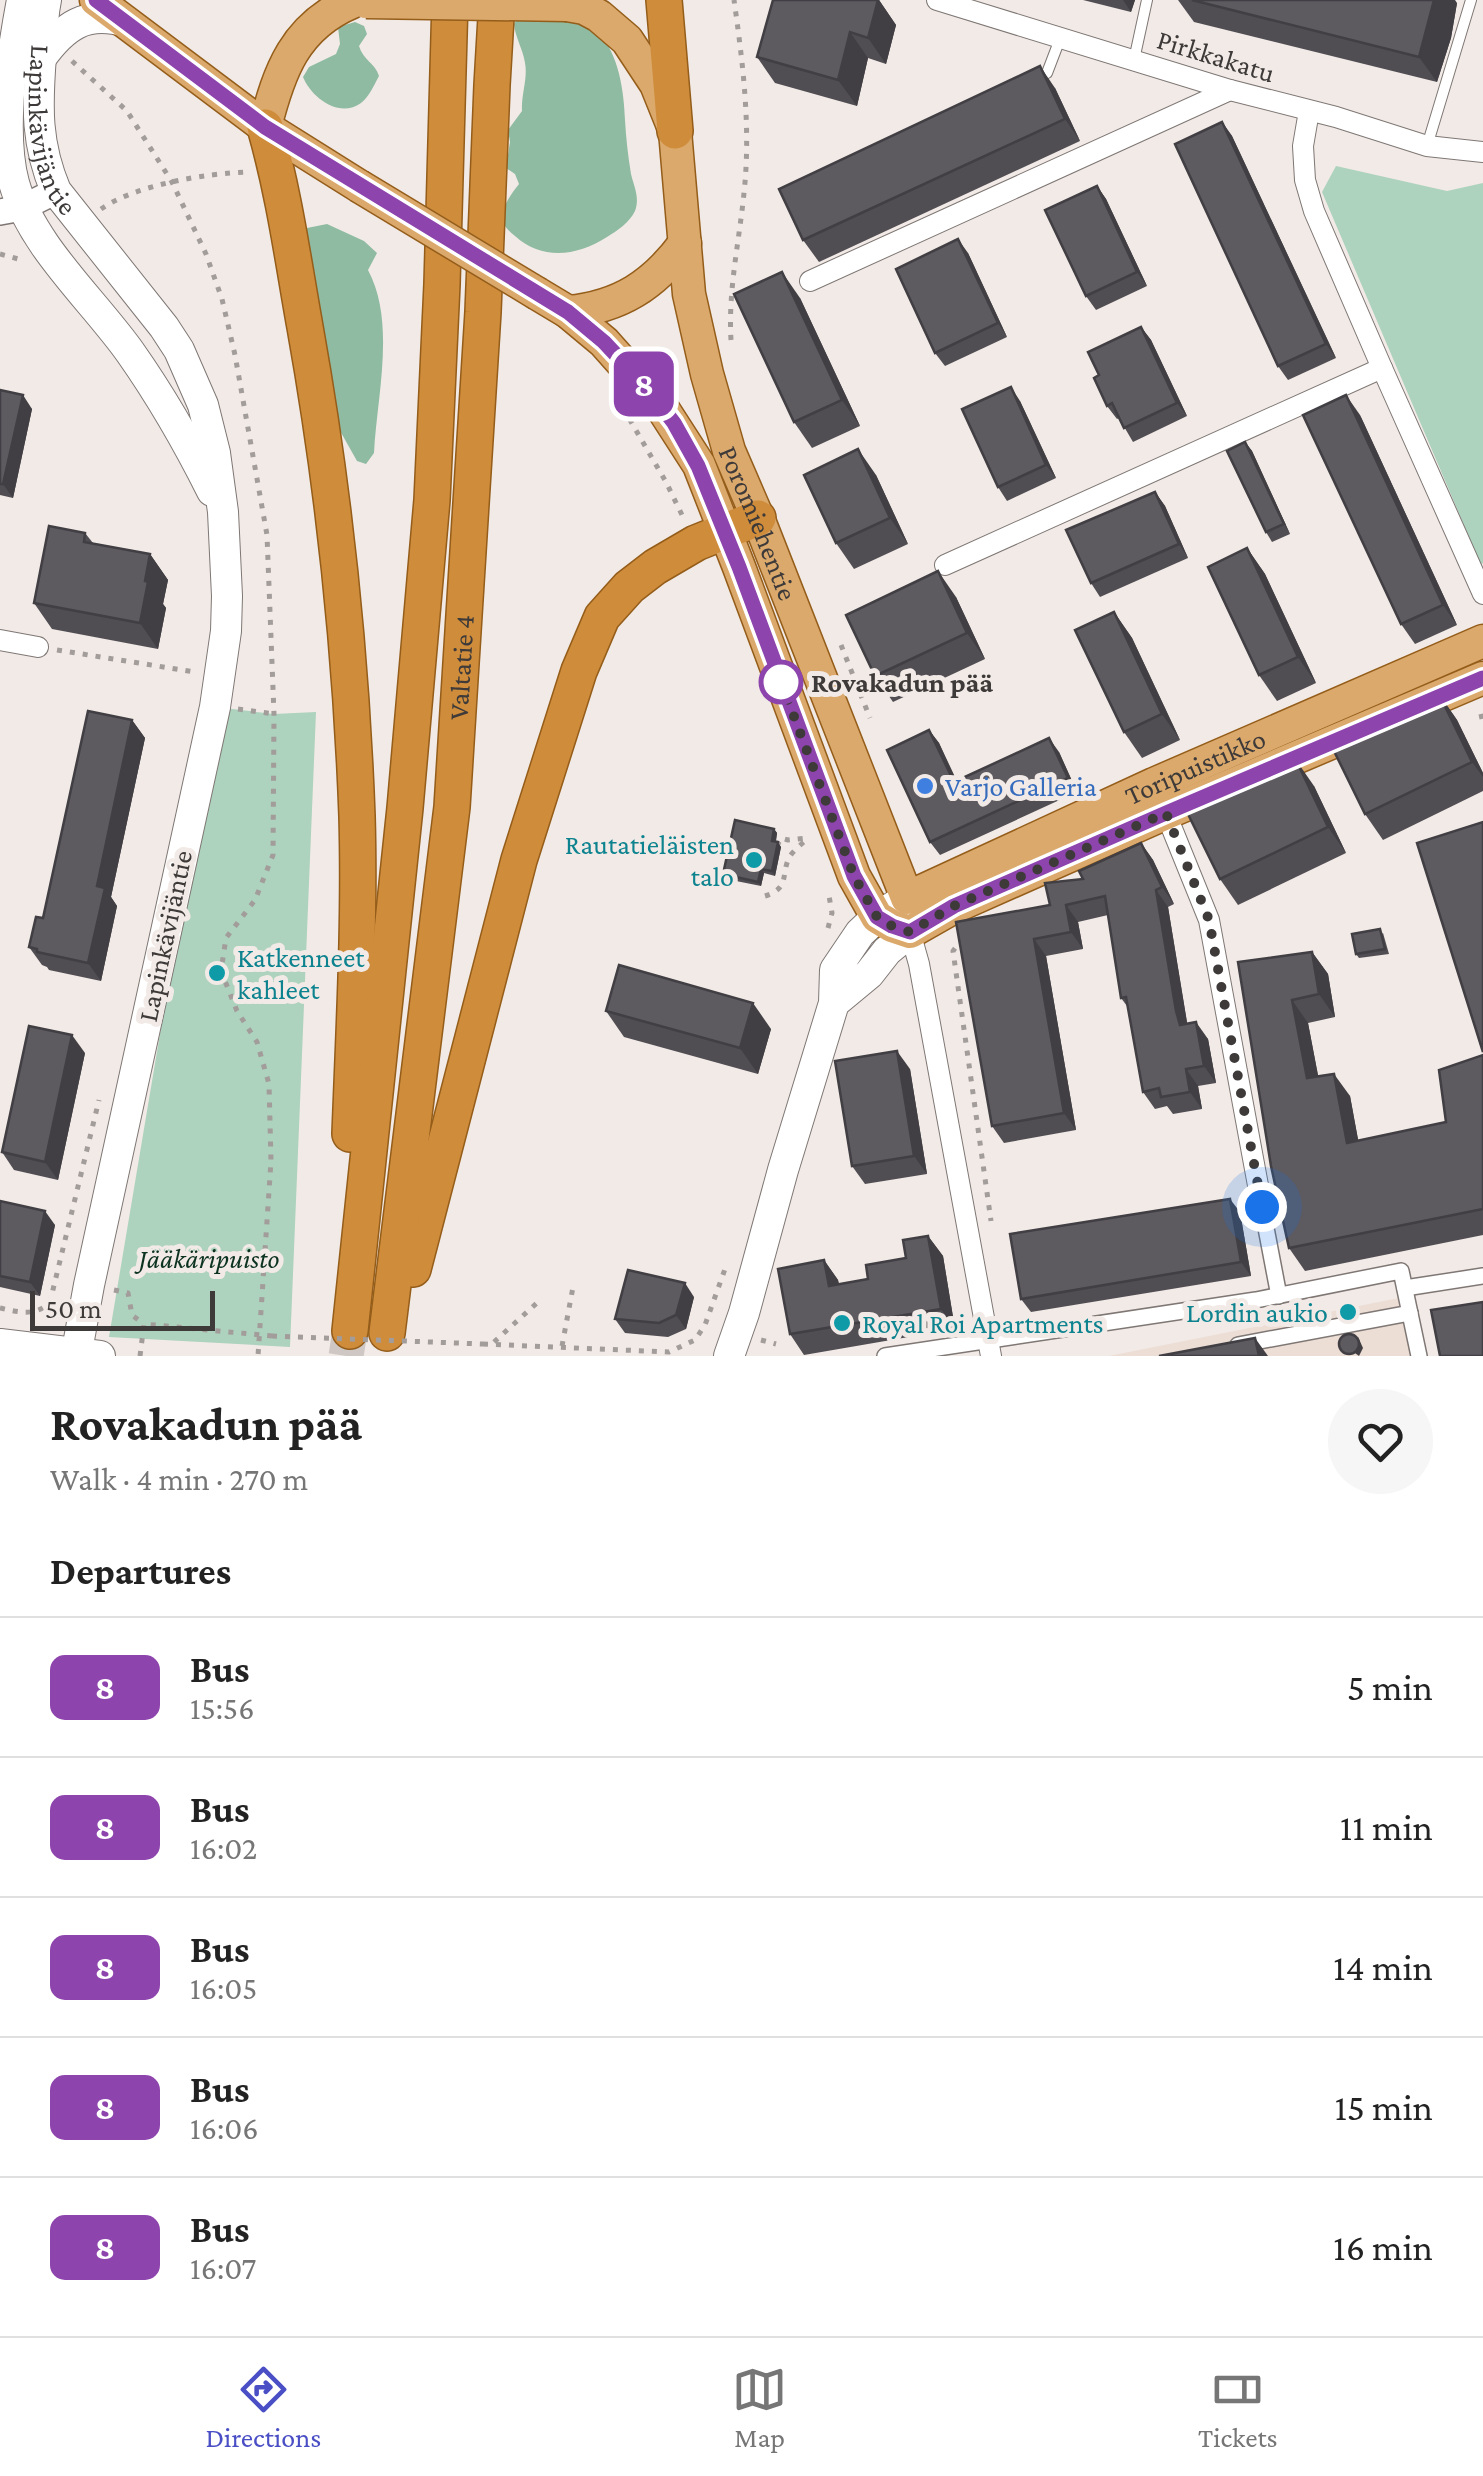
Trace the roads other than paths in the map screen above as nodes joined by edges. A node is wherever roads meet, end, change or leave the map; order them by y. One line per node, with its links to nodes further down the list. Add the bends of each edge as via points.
1 (22, 0): 23 (main road, Lapinkävijäntie, via 8,134)
2 (46, 0): 13 (main road, Lapinkävijäntie)
3 (96, 0): 11 (main road, Poromiehentie)
4 (450, 0): 48 (highway, Valtatie 4, via 432,500)
5 (498, 0): 30 (highway, Valtatie 4, via 452,807 392,1333 519,860 579,671 602,617 628,587 696,543)
6 (664, 0): 19 (highway)
7 (937, 0): 12 (street, Pirkkakatu)
8 (1147, 0): 14 (lane)
9 (1471, 0): 20 (lane)
10 (350, 1): 18 (main road, via 304,34 274,90); 19 (main road, Poromiehentie, bridge, via 584,8 627,40 656,84)
11 (126, 22): 13 (main road, via 84,20 66,29); 18 (main road, Poromiehentie)
12 (1060, 38): 14 (street, Pirkkakatu); 15 (lane, via 1047,73)
13 (54, 58): 22 (main road, Lapinkävijäntie, via 38,91 40,141)
14 (1134, 60): 16 (street, Pirkkakatu)
15 (1030, 81)
16 (1230, 90): 17 (street, Pirkkakatu); 25 (street)
17 (1309, 112): 20 (street, Pirkkakatu); 27 (street, via 1303,146 1314,211)
18 (265, 127): 26 (main road, Poromiehentie, bridge); 48 (highway, via 322,425 350,674 357,819)
19 (675, 131): 24 (main road, Poromiehentie)
20 (1428, 146): 21 (street, Pirkkakatu)
21 (1483, 152)
22 (56, 191): 23 (street); 28 (main road, Lapinkävijäntie, via 179,350 203,405)
23 (11, 210): 28 (main road, Lapinkävijäntie, via 130,352)
24 (685, 243): 26 (main road, via 634,292); 29 (main road, Poromiehentie, via 707,374)
25 (810, 281)
26 (568, 312): 30 (main road, Poromiehentie, via 604,342 674,423)
27 (1382, 368): 31 (street); 32 (street)
28 (222, 512): 51 (main road, Lapinkävijäntie, via 226,631 215,706 89,1284)
29 (758, 518): 30 (highway); 38 (main road, Poromiehentie)
30 (726, 532): 39 (main road, Poromiehentie, via 845,854)
31 (944, 565)
32 (1483, 594)
33 (0, 640): 35 (street)
34 (1483, 641): 37 (main road, Toripuistikko)
35 (38, 647)
36 (1483, 678): 37 (main road, Toripuistikko)
37 (1160, 798): 38 (main road, Toripuistikko); 40 (main road, Toripuistikko); 42 (street, via 1209,920)
38 (907, 898): 39 (main road); 40 (main road, Poromiehentie)
39 (877, 917): 40 (main road); 41 (main road, via 836,970)
40 (910, 932): 41 (main road); 49 (street)
41 (834, 1002): 52 (main road)
42 (1262, 1207): 45 (street)
43 (1483, 1276): 44 (street)
44 (1403, 1280): 45 (street); 46 (street)
45 (1280, 1296): 49 (street)
46 (1410, 1312): 50 (street); 54 (street)
47 (0, 1344): 51 (main road)
48 (346, 1344)
49 (989, 1348): 53 (street)
50 (1214, 1350)
51 (84, 1355)
52 (730, 1356)
53 (885, 1356)
54 (1420, 1356)

